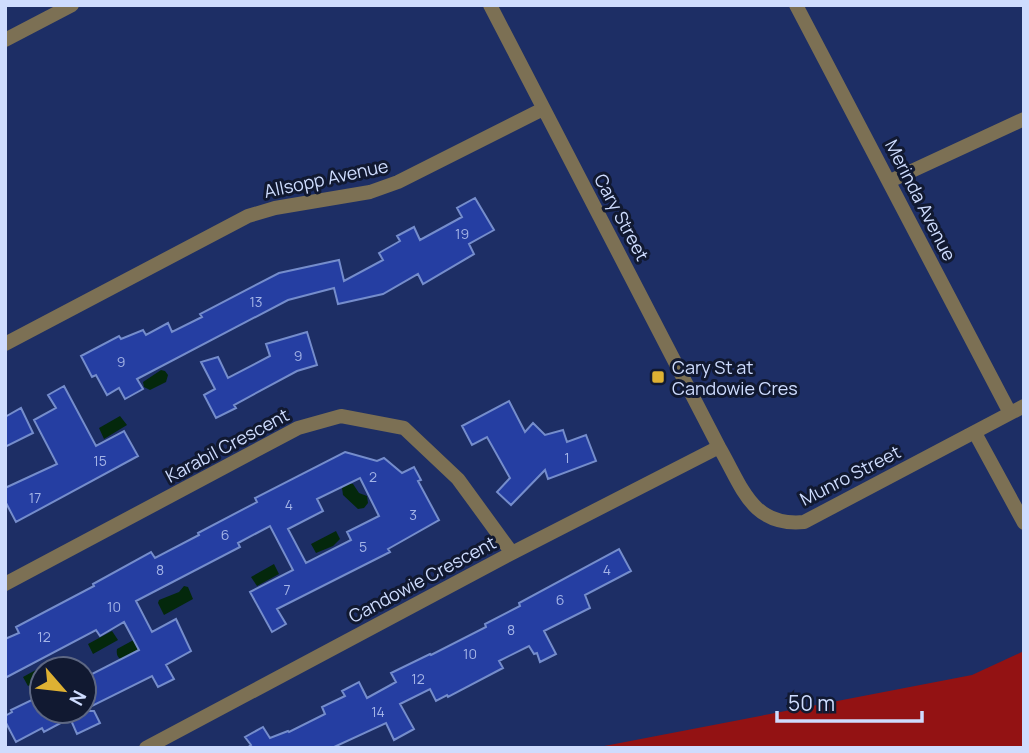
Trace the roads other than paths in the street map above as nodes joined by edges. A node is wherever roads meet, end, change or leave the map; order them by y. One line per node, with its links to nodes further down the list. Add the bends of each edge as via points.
1 (72, 5): 4 (street)
2 (489, 5): 5 (street, Cary Street)
3 (796, 5): 7 (street, Merinda Avenue)
4 (5, 40)
5 (544, 109): 8 (street, Allsopp Avenue, via 398,183 248,216); 12 (street, Cary Street)
6 (1024, 119): 7 (street)
7 (890, 181): 10 (street, Merinda Avenue)
8 (5, 344)
9 (1024, 406): 10 (street, Munro Street)
10 (1010, 413): 11 (street, Munro Street)
11 (975, 433): 12 (street, Munro Street, via 804,522 792,523 774,520 754,507); 13 (street)
12 (719, 447): 14 (street, Candowie Crescent)
13 (1024, 523)
14 (512, 553): 15 (street, Karabil Crescent, via 458,479 404,428 341,416 298,428); 16 (street, Candowie Crescent)
15 (5, 584)
16 (146, 748)

